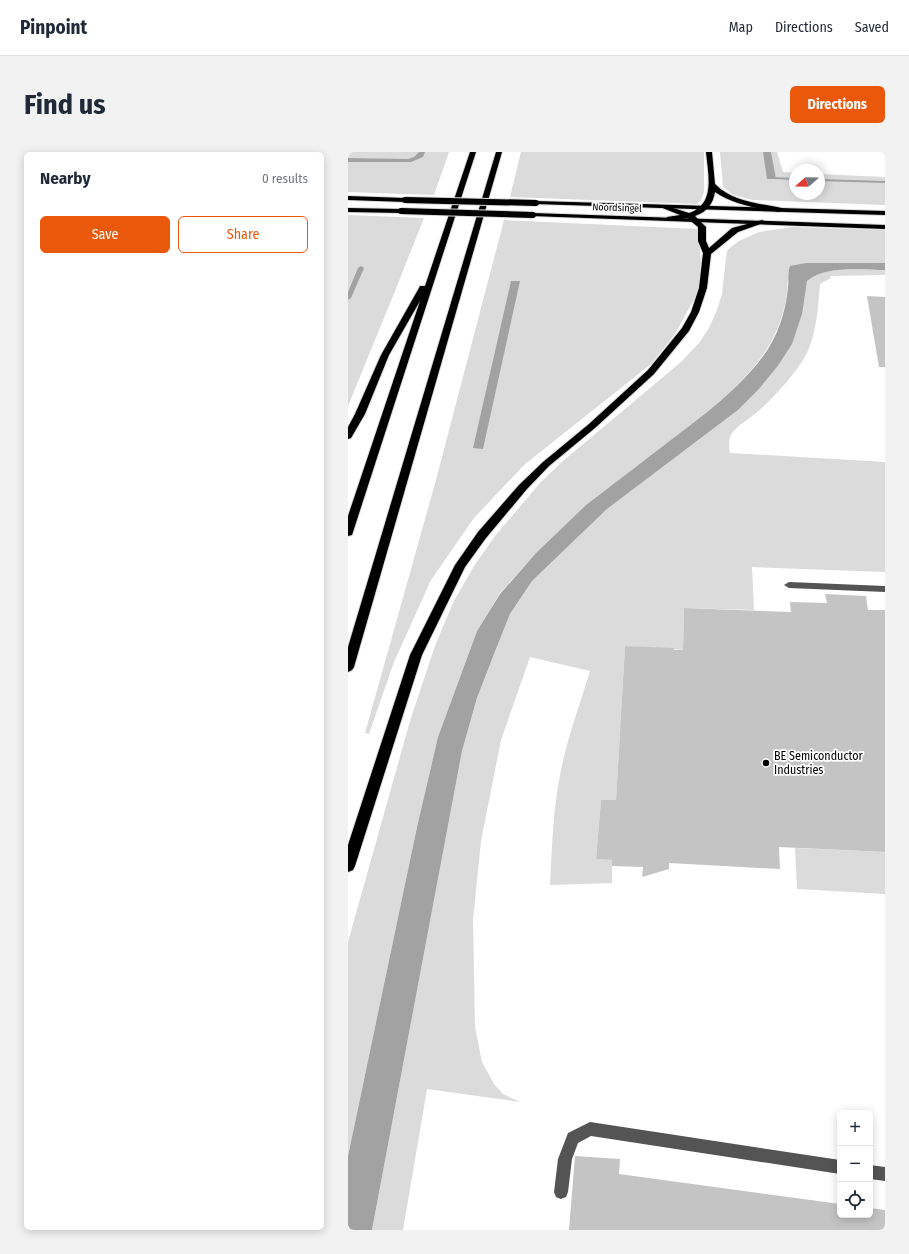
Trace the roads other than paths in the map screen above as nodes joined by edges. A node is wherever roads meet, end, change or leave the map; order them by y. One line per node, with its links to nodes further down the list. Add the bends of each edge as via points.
1 (473, 152): 17 (highway)
2 (499, 152): 22 (highway)
3 (709, 152): 4 (highway)
4 (711, 184): 7 (highway, via 708,204); 9 (highway, via 728,197)
5 (348, 198): 6 (main road, Noordsingel, bridge)
6 (664, 207): 7 (main road, Noordsingel); 11 (highway)
7 (704, 208): 9 (main road, Noordsingel); 11 (highway)
8 (348, 210): 12 (main road, Noordsingel, bridge)
9 (779, 210): 10 (main road, Noordsingel)
10 (885, 213)
11 (688, 215): 12 (highway); 13 (highway)
12 (670, 220): 13 (main road, Noordsingel)
13 (696, 220): 14 (main road, Noordsingel); 16 (highway, via 702,228 702,241)
14 (762, 222): 15 (main road, Noordsingel); 16 (highway, via 736,230)
15 (885, 226)
16 (707, 253): 23 (highway, via 700,301 674,346 626,396 546,464 523,487 460,565 416,655)
17 (436, 266): 18 (highway, via 385,355); 19 (highway)
18 (348, 436)
19 (348, 532)
20 (789, 585): 21 (lane)
21 (885, 589)
22 (348, 667)
23 (348, 866)
24 (837, 1167): 27 (lane, via 590,1129 573,1138 565,1159)
25 (873, 1172): 26 (lane)
26 (885, 1174)
27 (562, 1192)

